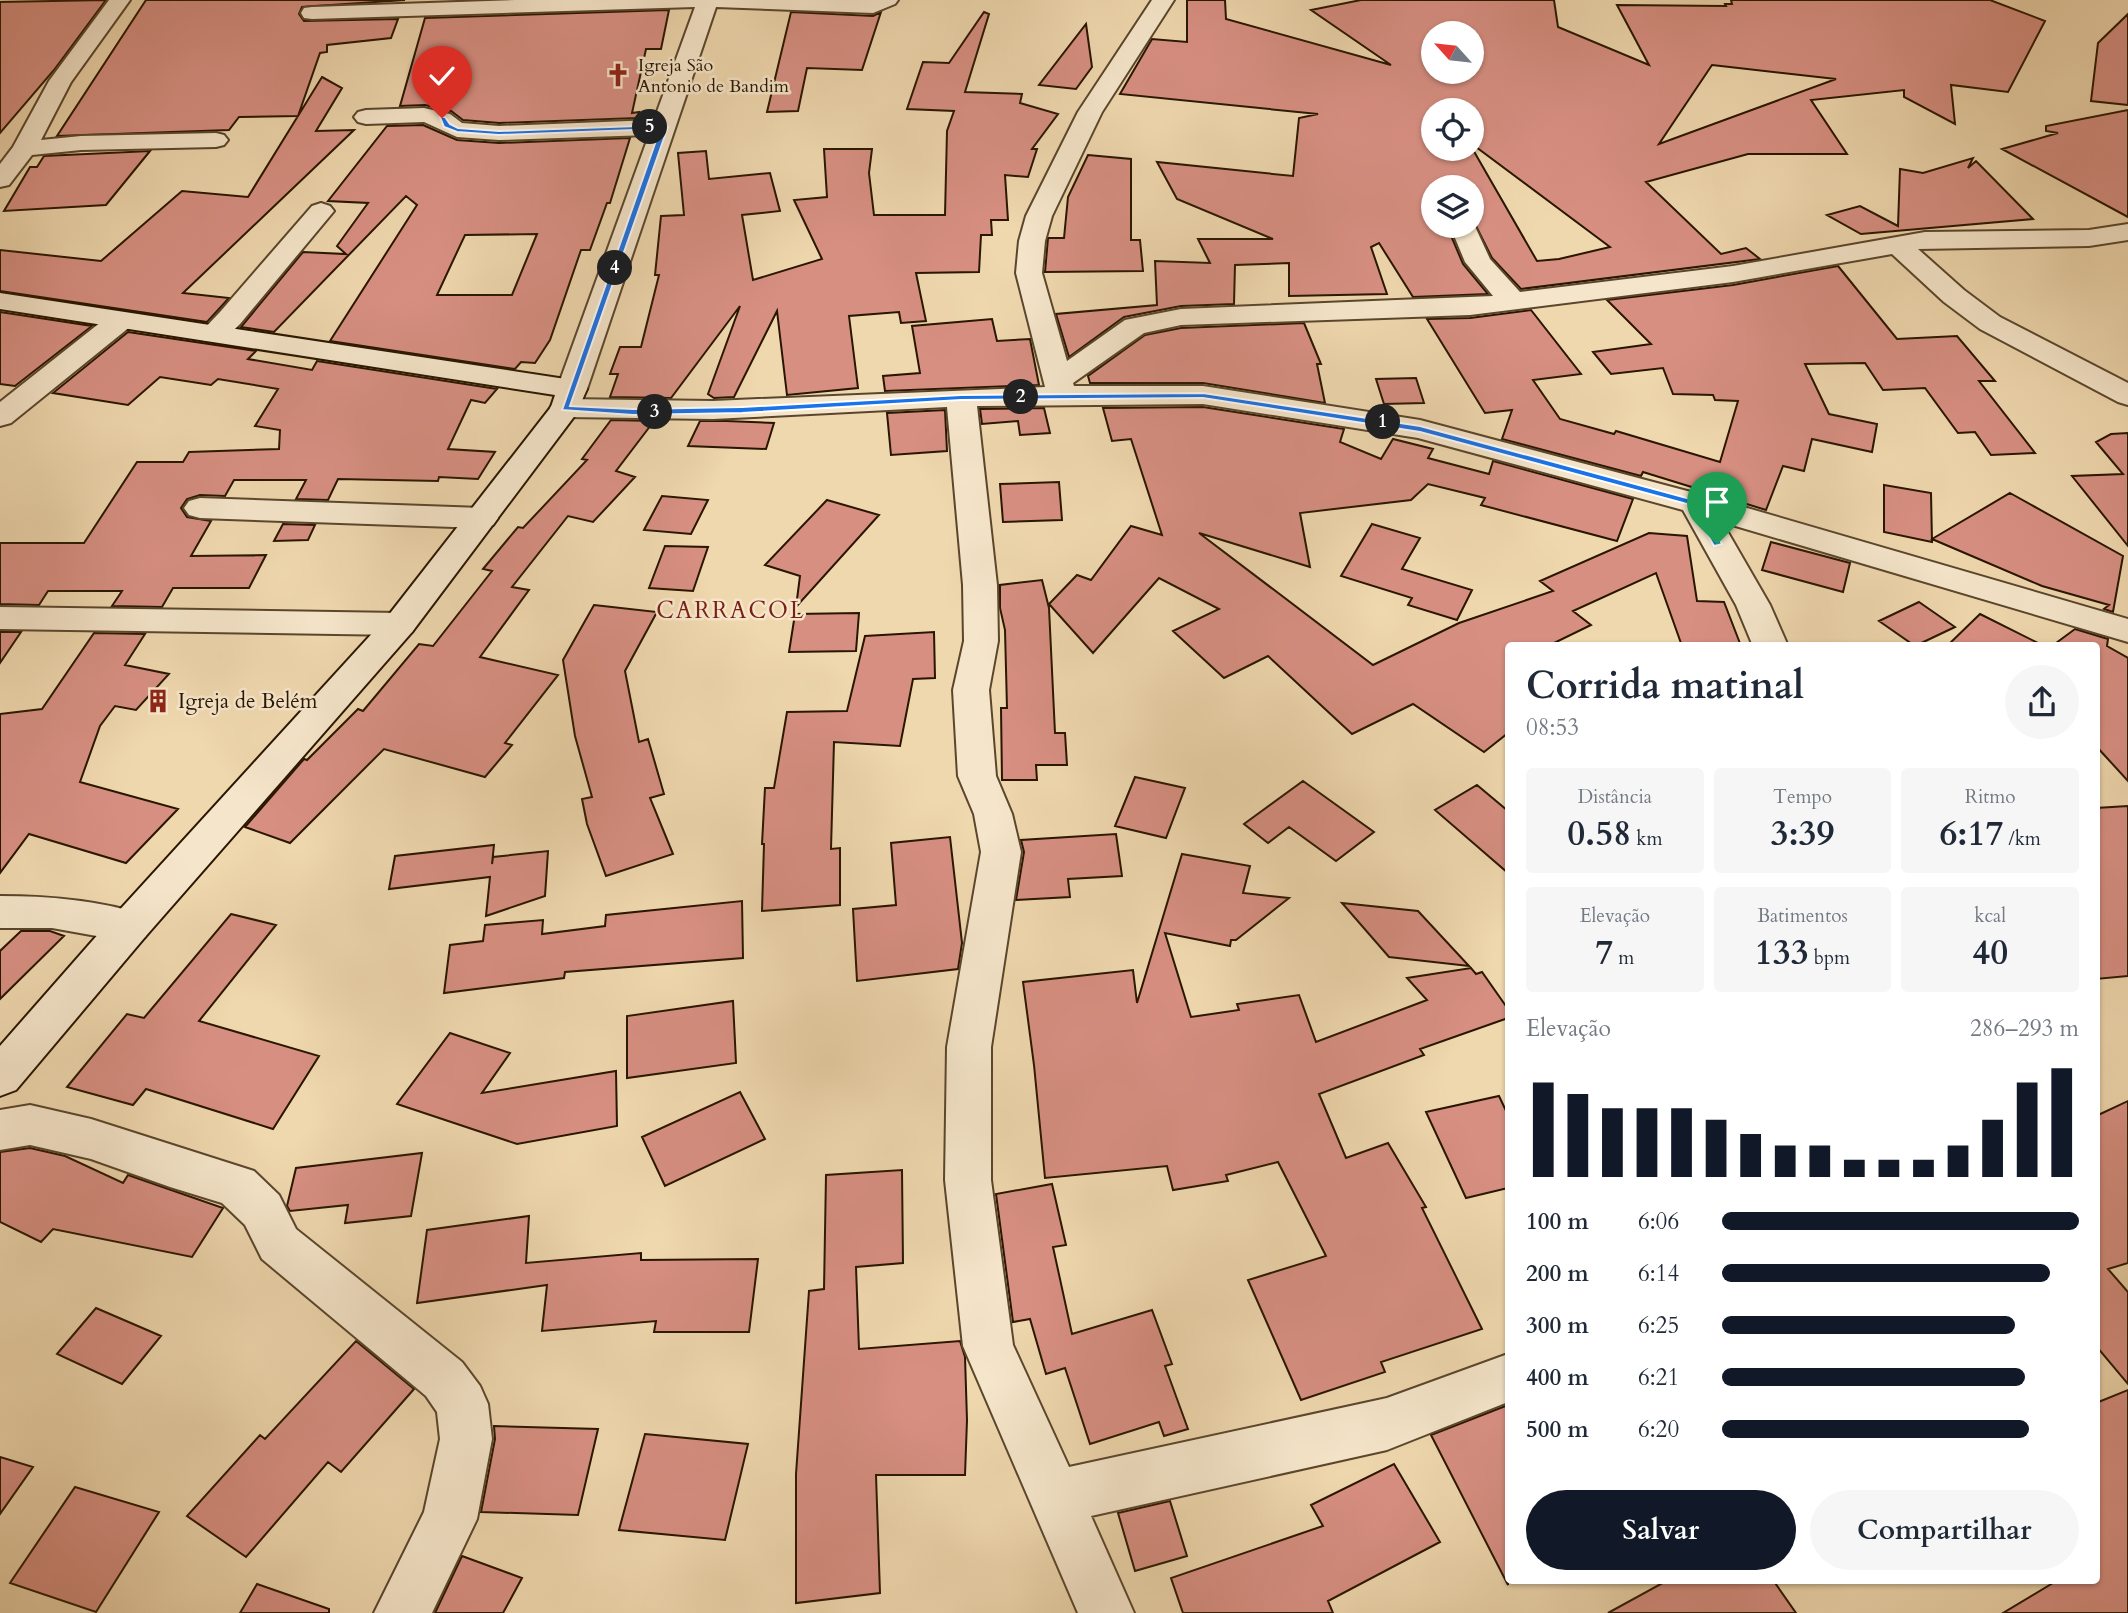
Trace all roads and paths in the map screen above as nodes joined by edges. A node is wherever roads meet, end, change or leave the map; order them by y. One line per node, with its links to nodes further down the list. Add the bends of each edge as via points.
1 (120, 0): 10 (street, via 60,81)
2 (708, 0): 3 (street, via 873,7); 5 (street); 8 (street)
3 (888, 0)
4 (1163, 0): 20 (street, via 1090,112 1039,216 1032,241 1029,273)
5 (358, 6): 6 (street)
6 (312, 13)
7 (366, 117): 8 (street, via 424,115 442,118 457,130 499,133)
8 (664, 127): 22 (street)
9 (216, 140): 10 (street)
10 (24, 149): 11 (street)
11 (0, 180)
12 (321, 211): 19 (street)
13 (2128, 232): 15 (street, via 2089,238 1950,239)
14 (1468, 238): 17 (street, via 1478,262)
15 (1899, 246): 17 (street, via 1733,274); 21 (street, via 1988,322)
16 (0, 301): 18 (street)
17 (1513, 301): 20 (street, via 1146,322 1126,332)
18 (121, 320): 19 (street); 24 (street)
19 (214, 334): 22 (street)
20 (1060, 388): 23 (street); 25 (street, via 1203,395 1369,419)
21 (2128, 397)
22 (568, 398): 23 (street, via 633,412); 27 (street)
23 (961, 398): 37 (street, via 980,586 981,642 971,690 977,776 993,814 1001,852 968,1047 968,1180 988,1346)
24 (0, 417)
25 (1695, 503): 30 (street); 31 (street, via 1754,604)
26 (200, 508): 27 (street)
27 (482, 518): 29 (street)
28 (0, 618): 29 (street)
29 (401, 624): 33 (street)
30 (2128, 631)
31 (1769, 642)
32 (0, 912): 33 (street, via 52,912)
33 (130, 926): 34 (street)
34 (0, 1077)
35 (0, 1130): 38 (street, via 30,1125 91,1139 237,1186 262,1210 279,1244 444,1379 462,1404 466,1439 450,1519)
36 (1505, 1379): 37 (street, via 1387,1424)
37 (1055, 1497): 39 (street)
38 (402, 1613)
39 (1106, 1613)

